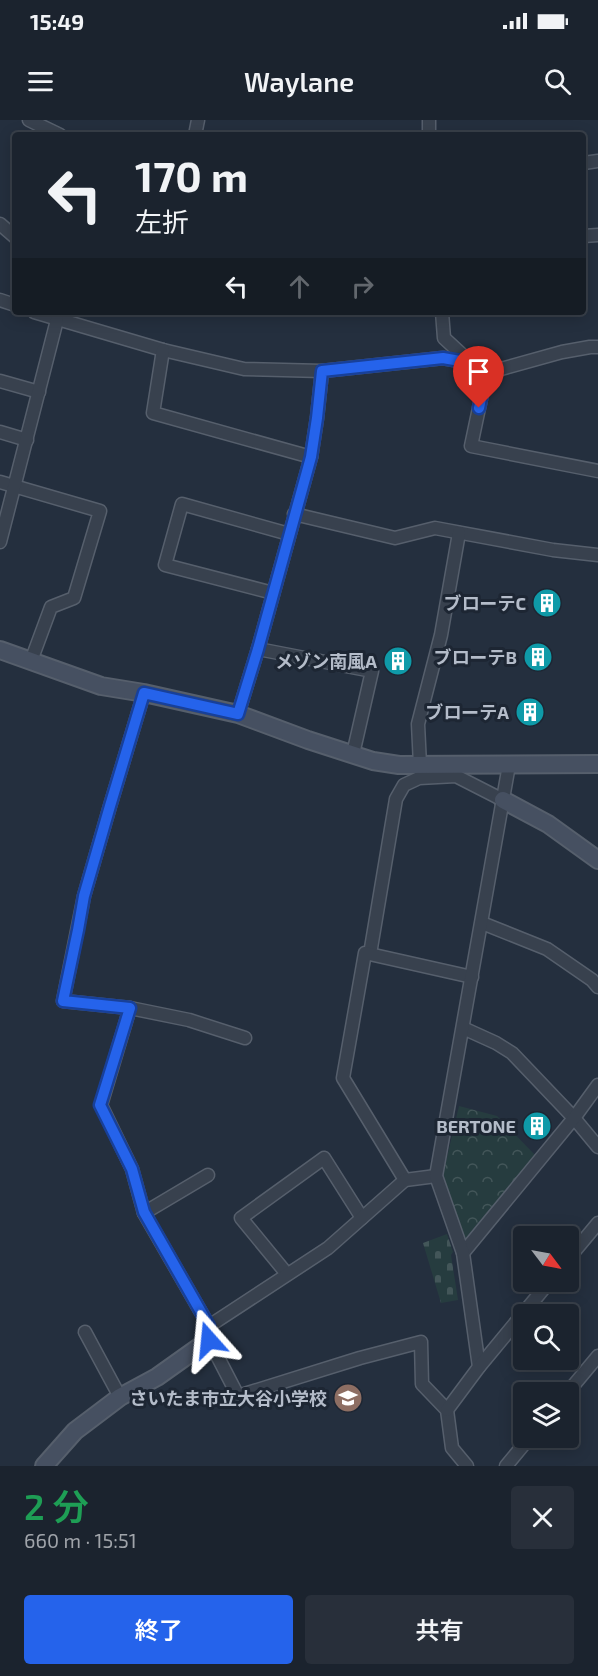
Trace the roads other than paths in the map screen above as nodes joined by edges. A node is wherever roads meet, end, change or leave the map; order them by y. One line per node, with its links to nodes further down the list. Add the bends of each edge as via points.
1 (29, 120): 2 (street)
2 (51, 132)
3 (0, 225): 4 (street)
4 (12, 235)
5 (442, 315): 9 (street, via 444,338)
6 (51, 316): 8 (street); 13 (street)
7 (598, 347): 10 (street)
8 (163, 350): 11 (street, via 244,369); 16 (street, via 153,413)
9 (471, 363): 10 (street); 11 (street, via 443,358)
10 (487, 370): 17 (street, via 471,446)
11 (322, 371): 16 (street)
12 (0, 381): 13 (street)
13 (39, 392): 15 (street)
14 (0, 432): 15 (street)
15 (27, 440): 19 (street)
16 (311, 457): 20 (street)
17 (598, 471)
18 (0, 482): 19 (street)
19 (15, 486): 23 (street); 28 (street, via 100,511 74,598 51,607)
20 (294, 514): 21 (street, via 395,538 435,528); 22 (street)
21 (459, 533): 24 (street); 33 (street, via 441,635 418,724)
22 (289, 534): 25 (street); 25 (street, via 182,504 165,565)
23 (0, 542)
24 (598, 555)
25 (273, 593): 26 (street)
26 (258, 649): 30 (street); 31 (street, via 372,671)
27 (1, 654): 28 (street)
28 (31, 660): 29 (street, via 101,686)
29 (144, 693): 30 (street); 41 (street, via 84,896 63,1001)
30 (238, 714): 31 (street)
31 (353, 754): 33 (street, via 373,761)
32 (598, 764): 34 (street)
33 (420, 765): 34 (street)
34 (509, 765): 35 (street)
35 (504, 800): 36 (street, via 548,824); 37 (street); 38 (street, via 456,776 419,778 404,785 396,799)
36 (598, 860)
37 (482, 923): 39 (street); 40 (street, via 547,949)
38 (370, 954): 39 (street); 49 (street, via 364,953 343,1078)
39 (472, 977): 42 (street)
40 (598, 987)
41 (130, 1008): 43 (street, via 189,1020); 50 (street, via 100,1105 132,1169)
42 (463, 1028): 45 (street, via 512,1053); 48 (street)
43 (245, 1038)
44 (598, 1085): 45 (street)
45 (574, 1118): 46 (street); 54 (street)
46 (598, 1147)
47 (208, 1175): 50 (street)
48 (436, 1176): 49 (street); 54 (street)
49 (405, 1180): 51 (street)
50 (144, 1212): 58 (street)
51 (362, 1218): 55 (street, via 328,1248); 55 (street, via 324,1158 241,1218)
52 (598, 1223): 53 (street)
53 (579, 1246)
54 (463, 1253): 60 (street)
55 (287, 1274): 58 (street)
56 (541, 1292): 60 (street)
57 (85, 1332): 62 (street)
58 (209, 1333): 62 (street, via 157,1377); 63 (street, via 238,1396 421,1342 422,1384)
59 (598, 1356): 61 (street)
60 (479, 1367): 63 (street)
61 (576, 1382)
62 (120, 1397): 65 (street, via 75,1431)
63 (447, 1410): 66 (street, via 452,1448)
64 (521, 1448): 67 (street)
65 (44, 1466)
66 (467, 1466)
67 (506, 1466)

